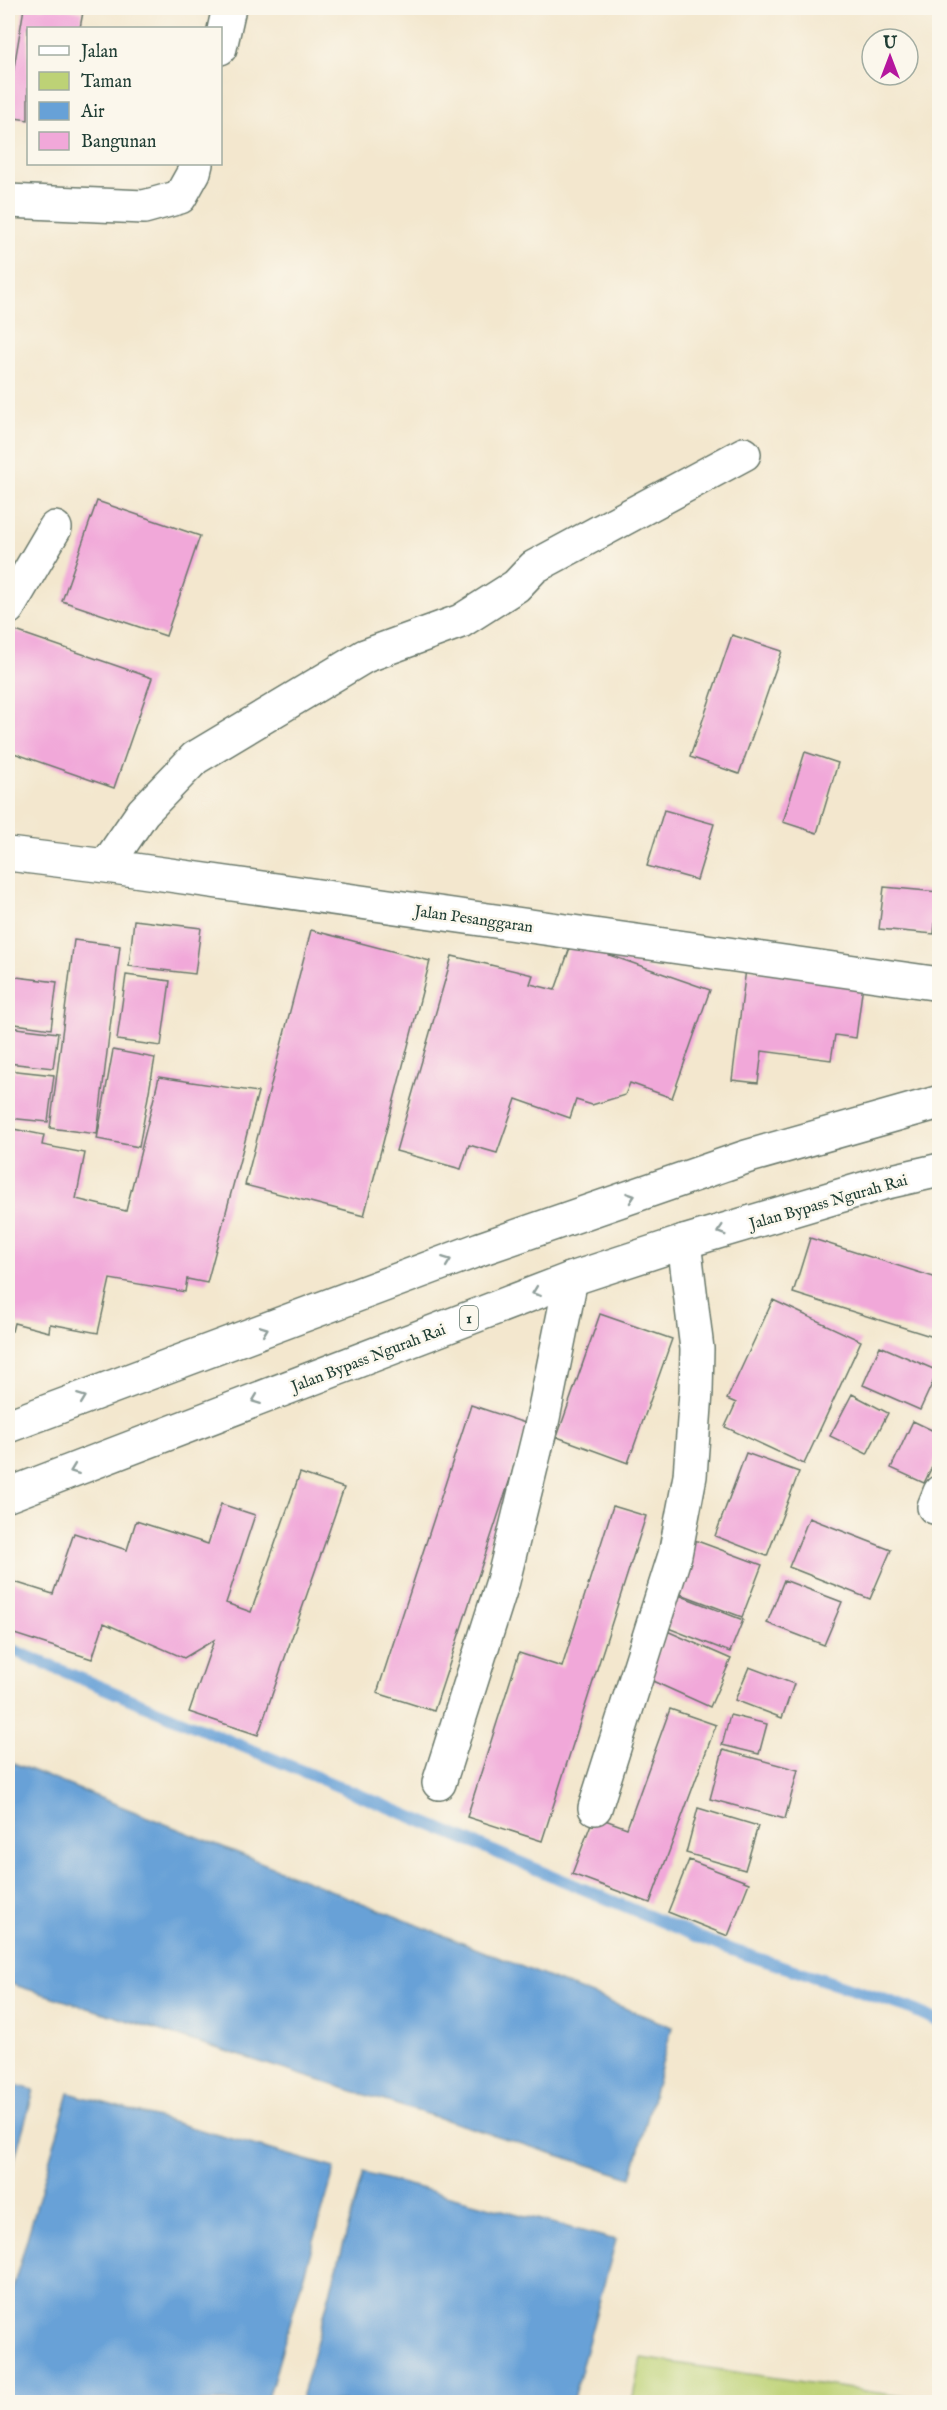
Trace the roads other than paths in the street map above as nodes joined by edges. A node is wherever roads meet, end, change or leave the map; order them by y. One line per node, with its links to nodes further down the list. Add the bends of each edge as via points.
1 (229, 8): 2 (main road)
2 (222, 39)
3 (196, 165): 4 (main road, via 180,196 144,207)
4 (8, 201)
5 (744, 454): 9 (main road, via 534,567 516,586 460,621 365,656 195,758 143,812)
6 (55, 528): 7 (main road)
7 (8, 608)
8 (8, 854): 9 (main road, Jalan Pesanggaran)
9 (106, 866): 10 (main road, Jalan Pesanggaran)
10 (939, 984)
11 (939, 1102): 15 (main road, one-way to 11, via 491,1245 746,1157)
12 (939, 1170): 13 (main road, Jalan Bypass Ngurah Rai / 1, one-way to 13)
13 (684, 1242): 14 (main road, Jalan Bypass Ngurah Rai / 1); 18 (main road, via 697,1349 690,1476 675,1555)
14 (570, 1279): 16 (main road, Jalan Bypass Ngurah Rai / 1, one-way to 16); 17 (main road, via 543,1418 503,1581)
15 (8, 1426)
16 (8, 1495)
17 (440, 1783)
18 (596, 1808)

